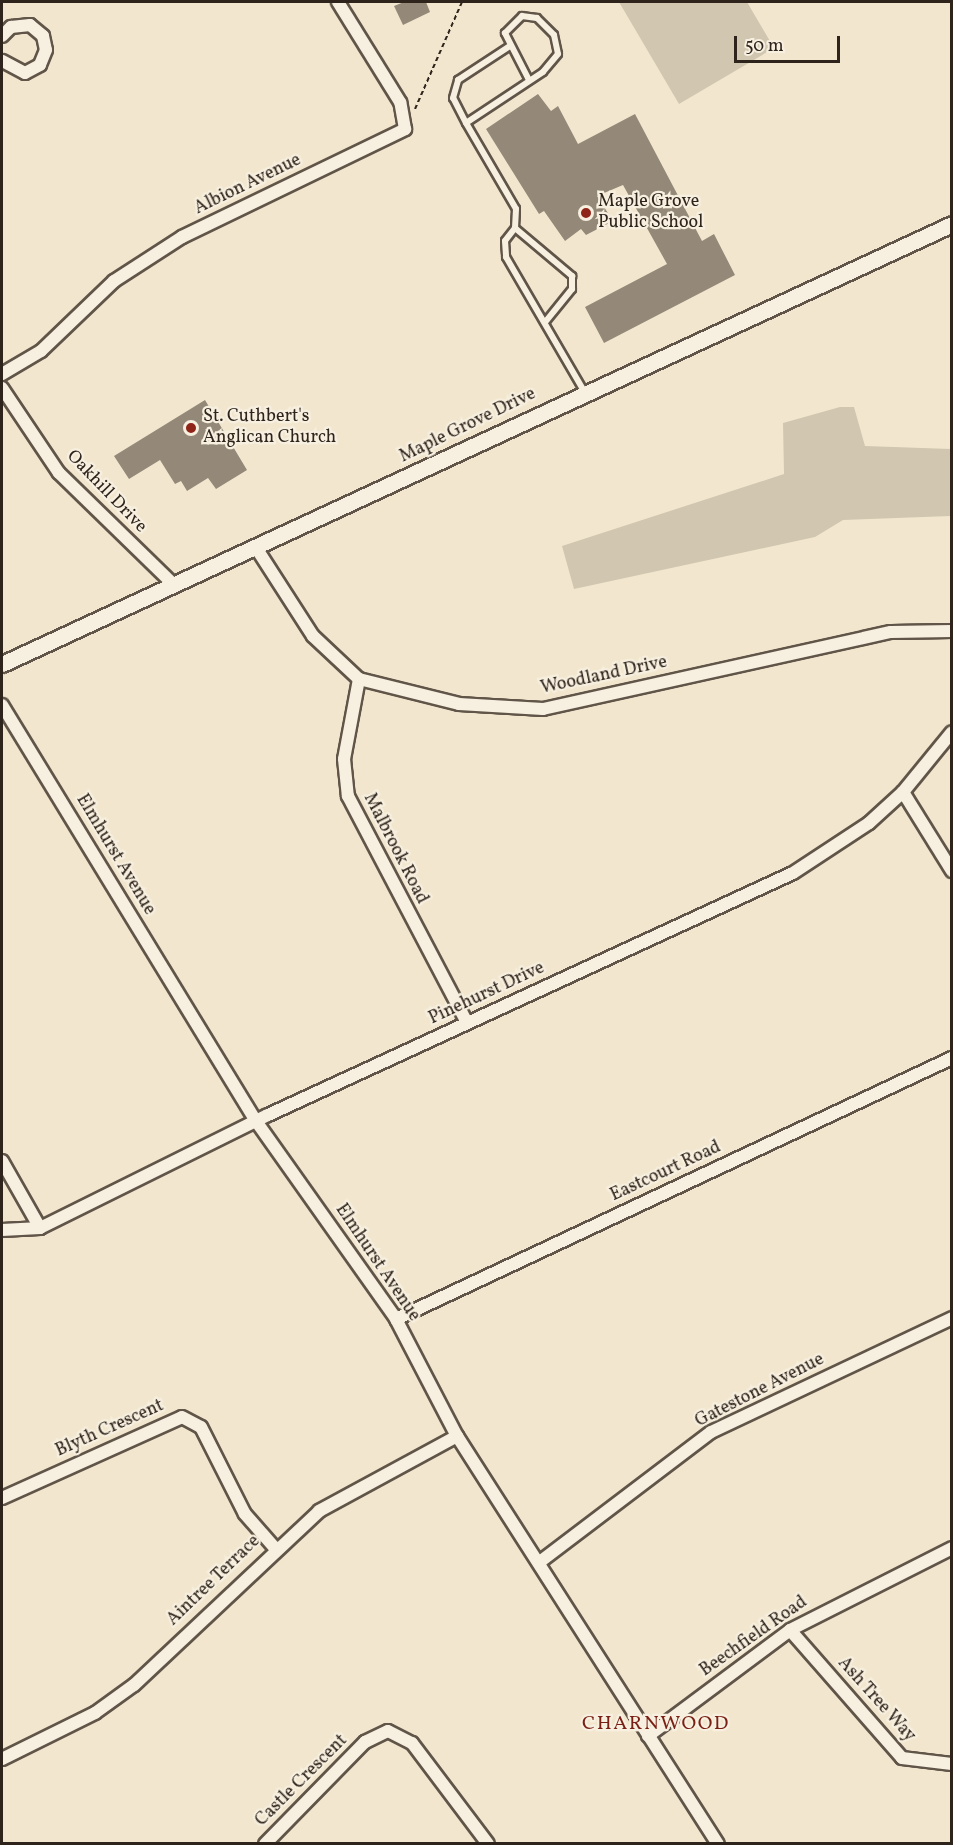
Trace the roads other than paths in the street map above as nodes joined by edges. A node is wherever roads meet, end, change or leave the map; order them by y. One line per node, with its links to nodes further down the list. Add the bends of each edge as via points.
1 (339, 2): 10 (street, Albion Avenue, via 400,102 405,129 182,237 114,281 41,351)
2 (2, 36): 4 (street, via 11,27 30,25 43,36 46,50 40,65 25,73)
3 (510, 46): 5 (lane); 5 (lane, via 505,33 522,16 537,18 554,34 558,54); 6 (lane, via 458,80 453,98)
4 (2, 62)
5 (530, 80): 6 (lane)
6 (466, 123): 8 (lane, via 516,209)
7 (951, 224): 12 (street, Maple Grove Drive)
8 (515, 228): 9 (lane, via 505,241 506,257); 9 (lane, via 572,276 572,289)
9 (546, 321): 12 (lane)
10 (2, 374)
11 (2, 388): 14 (street, Oakhill Drive, via 59,474)
12 (584, 391): 13 (street, Maple Grove Drive, via 488,441)
13 (255, 546): 14 (street, Maple Grove Drive); 17 (street, Woodland Drive, via 313,636)
14 (174, 585): 16 (street, Maple Grove Drive)
15 (951, 631): 17 (street, Woodland Drive, via 891,632 543,709 459,704)
16 (2, 664)
17 (359, 679): 22 (street, Malbrook Road, via 344,759 348,796)
18 (2, 705): 24 (street, Elmhurst Avenue)
19 (951, 732): 20 (street, Pinehurst Drive)
20 (903, 792): 21 (street); 22 (street, Pinehurst Drive, via 830,853 793,873)
21 (951, 871)
22 (466, 1023): 24 (street, Pinehurst Drive)
23 (951, 1058): 29 (street, Eastcourt Road)
24 (256, 1121): 26 (street, Pinehurst Drive); 29 (street, Elmhurst Avenue)
25 (2, 1161): 26 (street)
26 (40, 1228): 27 (street, Pinehurst Drive)
27 (2, 1230)
28 (951, 1318): 34 (street, Gatestone Avenue, via 711,1432)
29 (396, 1319): 30 (street, Elmhurst Avenue)
30 (457, 1436): 32 (street, Aintree Terrace, via 319,1511); 34 (street, Elmhurst Avenue)
31 (2, 1498): 32 (street, Blyth Crescent, via 182,1417 201,1427 245,1514)
32 (274, 1547): 37 (street, Aintree Terrace, via 134,1685 95,1713)
33 (951, 1548): 35 (street, Beechfield Road)
34 (542, 1561): 36 (street, Elmhurst Avenue)
35 (789, 1630): 36 (street, Beechfield Road); 38 (street, Ash Tree Way, via 902,1758)
36 (648, 1736): 41 (street, Elmhurst Avenue)
37 (2, 1759)
38 (951, 1764)
39 (265, 1844): 40 (street, Castle Crescent, via 365,1742 388,1731 412,1743)
40 (488, 1844)
41 (718, 1844)

